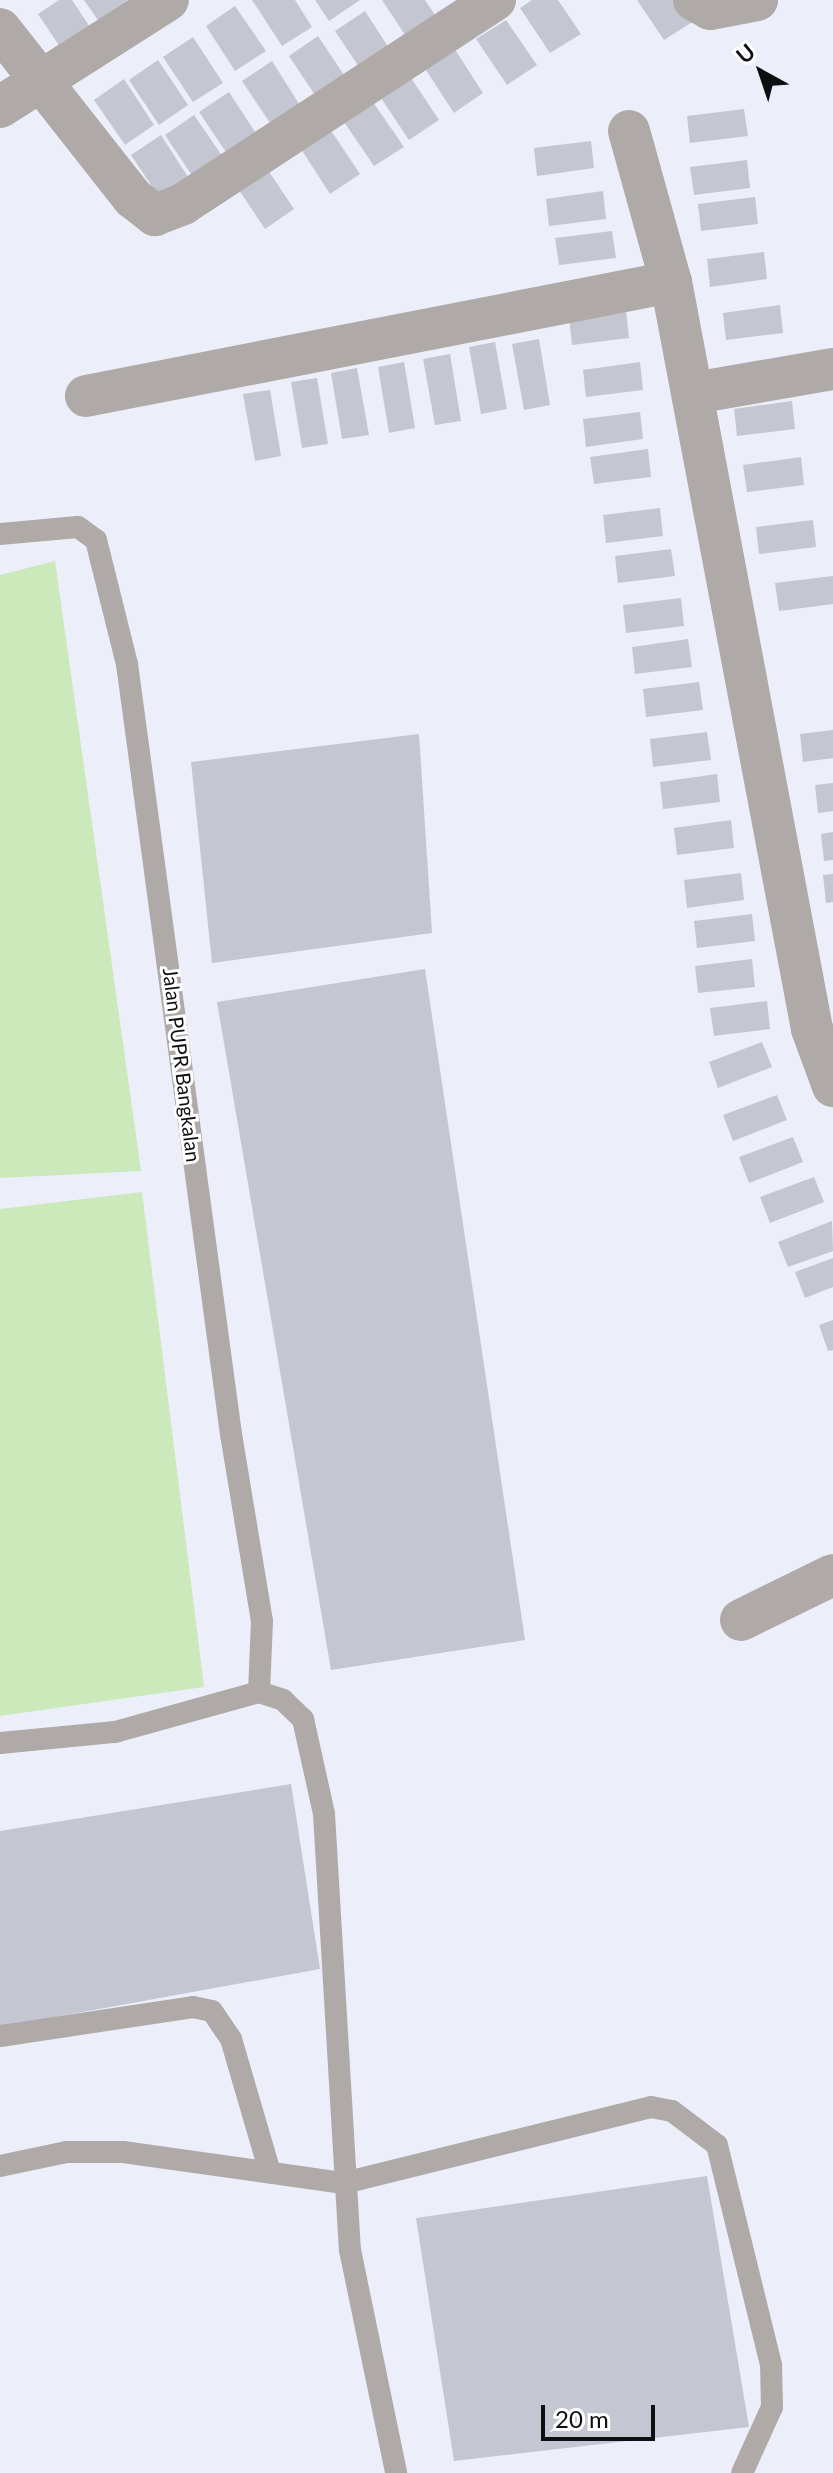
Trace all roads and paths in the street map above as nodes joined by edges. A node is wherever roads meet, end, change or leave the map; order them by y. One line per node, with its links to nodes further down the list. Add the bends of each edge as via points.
1 (168, 0): 6 (street)
2 (495, 0): 6 (street, via 183,204 155,215 133,198)
3 (694, 0): 4 (street, via 710,9)
4 (757, 0)
5 (0, 29): 6 (street)
6 (38, 83): 7 (street)
7 (0, 107)
8 (629, 131): 9 (street)
9 (671, 282): 11 (street); 12 (street)
10 (833, 369): 11 (street)
11 (694, 393): 14 (street, via 812,1029)
12 (86, 396)
13 (0, 534): 17 (lane, Jalan PUPR Bangkalan, via 78,527 96,540 127,664 231,1434 262,1621)
14 (833, 1086)
15 (833, 1575): 16 (street)
16 (741, 1620)
17 (259, 1692): 18 (lane, via 115,1732); 22 (lane, via 294,1708 303,1719 324,1814)
18 (0, 1743)
19 (0, 2036): 21 (lane, via 193,2007 212,2011 231,2039)
20 (0, 2166): 21 (lane, via 67,2152 123,2152)
21 (270, 2172): 22 (lane)
22 (344, 2183): 23 (lane, via 350,2250); 24 (lane, via 651,2107 672,2111 702,2129 717,2145 771,2365 772,2407)
23 (396, 2473)
24 (742, 2473)

